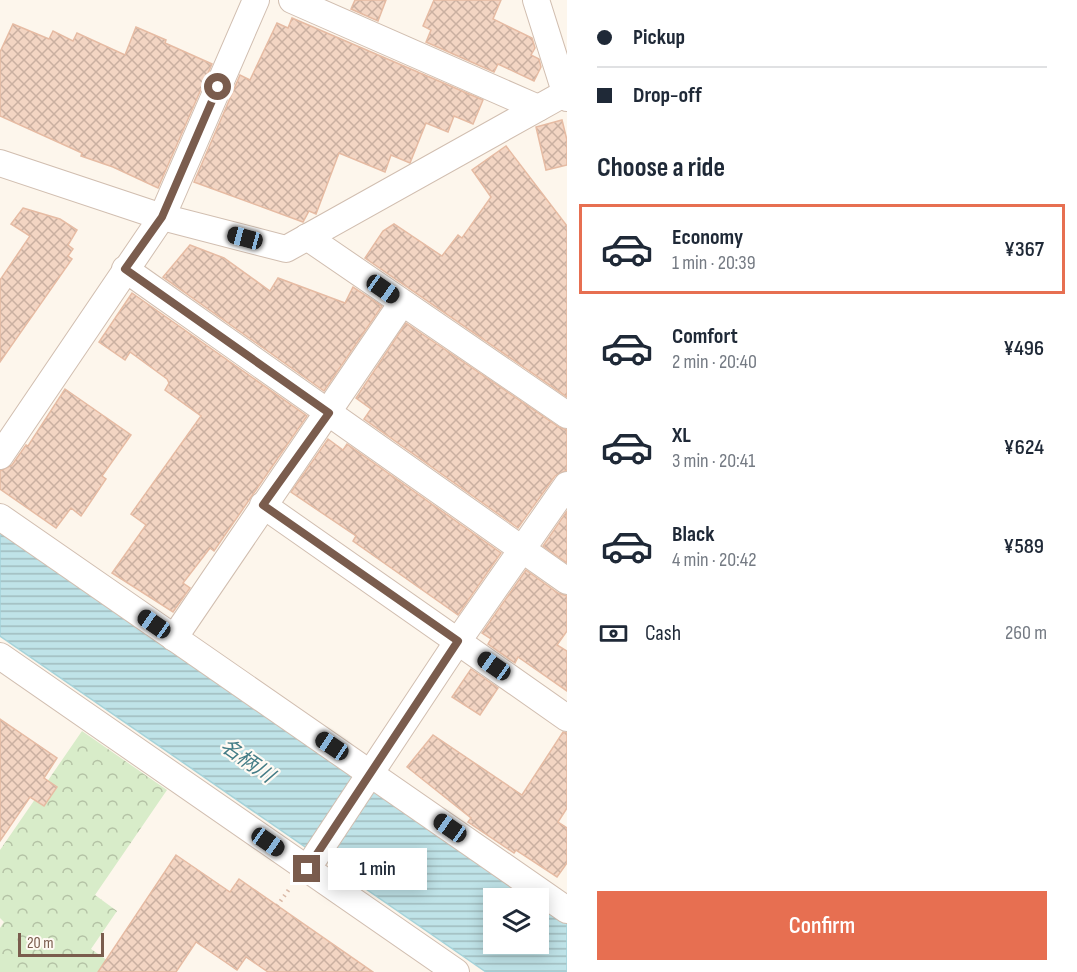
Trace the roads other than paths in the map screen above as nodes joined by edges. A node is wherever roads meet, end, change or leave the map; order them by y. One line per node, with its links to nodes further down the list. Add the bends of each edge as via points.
1 (256, 0): 7 (street)
2 (292, 0): 5 (street)
3 (536, 0): 4 (street)
4 (567, 94): 5 (street)
5 (538, 108): 8 (street)
6 (0, 163): 7 (street)
7 (162, 217): 8 (street, via 286,249); 9 (street)
8 (307, 237): 10 (street)
9 (125, 269): 11 (street); 13 (street)
10 (402, 303): 11 (street); 12 (street)
11 (329, 413): 15 (street); 17 (street)
12 (567, 416)
13 (0, 456)
14 (567, 485): 17 (street)
15 (263, 505): 19 (street); 20 (street)
16 (0, 517): 19 (street)
17 (522, 549): 18 (street); 20 (street)
18 (567, 581)
19 (174, 638): 23 (street)
20 (458, 641): 22 (street); 23 (street)
21 (0, 656): 24 (street)
22 (567, 718)
23 (371, 773): 24 (street); 25 (street)
24 (301, 874): 26 (street)
25 (567, 910)
26 (456, 972)

